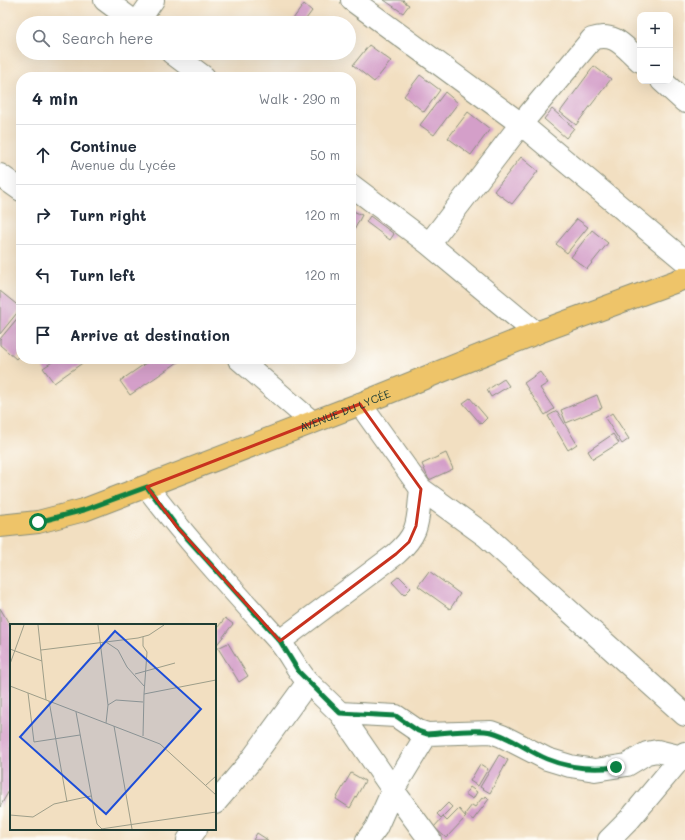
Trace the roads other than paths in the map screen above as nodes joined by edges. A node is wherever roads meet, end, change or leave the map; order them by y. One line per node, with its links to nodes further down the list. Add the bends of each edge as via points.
1 (105, 0): 4 (street)
2 (153, 0): 5 (street)
3 (352, 0): 11 (street)
4 (127, 16)
5 (141, 16)
6 (637, 58): 11 (street, via 614,38 602,35 592,39)
7 (181, 60): 8 (street)
8 (197, 72)
9 (665, 84): 10 (street)
10 (685, 102)
11 (521, 124): 15 (street); 16 (street)
12 (0, 175): 13 (street)
13 (16, 186)
14 (356, 189): 15 (street)
15 (429, 244): 18 (street)
16 (685, 261)
17 (685, 278): 18 (main road, AVENUE DU LYCÉE)
18 (536, 333): 20 (main road, AVENUE DU LYCÉE)
19 (245, 364): 21 (street)
20 (360, 404): 21 (main road, AVENUE DU LYCÉE); 23 (street)
21 (312, 422): 22 (main road, AVENUE DU LYCÉE)
22 (147, 487): 24 (main road, AVENUE DU LYCÉE, via 84,510 38,522); 25 (street, via 177,527)
23 (421, 489): 25 (street, via 416,526 409,542); 28 (street, via 486,536)
24 (0, 526)
25 (280, 641): 26 (street)
26 (308, 682): 27 (street); 32 (street, via 249,763)
27 (340, 713): 29 (street, via 396,716); 31 (street)
28 (685, 715)
29 (427, 734): 30 (street, via 491,732 547,760 595,770 627,765 647,753 657,751); 31 (street)
30 (683, 755): 37 (street)
31 (393, 790): 35 (street, via 376,828); 36 (street)
32 (216, 801)
33 (195, 830): 34 (street)
34 (188, 840)
35 (367, 840)
36 (430, 840)
37 (609, 840)

